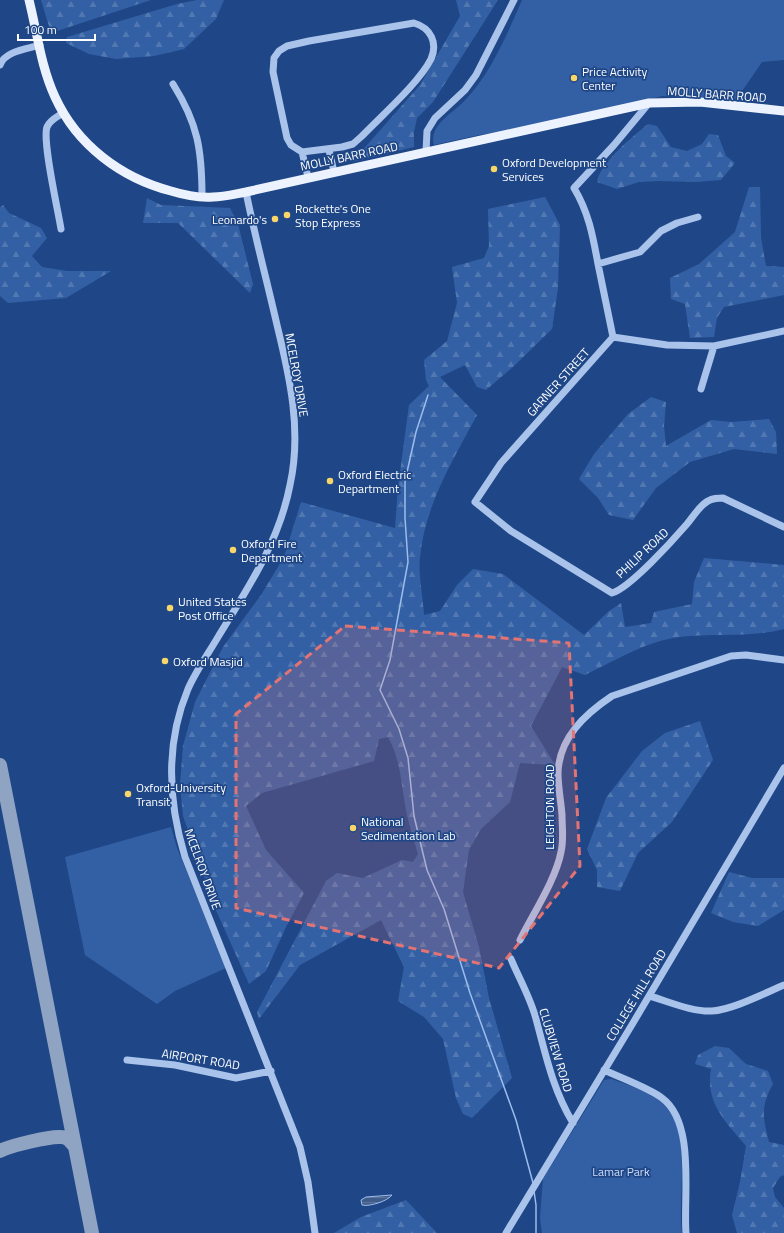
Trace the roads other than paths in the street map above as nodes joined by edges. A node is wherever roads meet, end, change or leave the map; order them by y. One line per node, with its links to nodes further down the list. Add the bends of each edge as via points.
1 (29, 0): 3 (main road, MOLLY BARR ROAD)
2 (514, 0): 11 (street, via 476,75 465,90 435,118 427,131)
3 (40, 45): 4 (street, via 8,55); 8 (main road, MOLLY BARR ROAD, via 54,95)
4 (0, 65)
5 (173, 84): 15 (street, via 183,99 197,136 201,154)
6 (649, 103): 7 (main road, MOLLY BARR ROAD, via 700,102); 11 (main road, MOLLY BARR ROAD); 18 (street, via 614,146 574,188 590,222)
7 (784, 111)
8 (63, 113): 15 (main road, MOLLY BARR ROAD, via 88,144 123,172 164,189); 17 (street, via 51,121 47,128 46,146)
9 (329, 150): 10 (street); 10 (street, via 353,144 419,76 431,59 434,49 433,40 423,26 414,23 372,30 287,46 279,51 274,58 273,72 287,138 291,145); 12 (street)
10 (302, 152): 13 (street)
11 (426, 152): 12 (main road, MOLLY BARR ROAD)
12 (334, 172): 13 (main road, MOLLY BARR ROAD)
13 (308, 177): 14 (main road, MOLLY BARR ROAD)
14 (246, 192): 15 (main road, MOLLY BARR ROAD); 33 (street, MCELROY DRIVE, via 287,366 295,413 294,461 282,518 271,546 188,688 176,724 170,786 185,857)
15 (202, 197)
16 (698, 217): 18 (street, via 661,231 640,252)
17 (61, 229)
18 (598, 264): 20 (street)
19 (784, 331): 21 (street)
20 (613, 337): 21 (street, via 667,345); 23 (street, GARNER STREET, via 501,463)
21 (714, 346): 22 (street)
22 (701, 389)
23 (475, 502): 24 (street, PHILIP ROAD, via 512,531 612,593 648,565 706,501 714,497 723,498)
24 (784, 527)
25 (784, 660): 27 (street, LEIGHTON ROAD, via 746,655 731,656 612,696 582,719 562,747 559,759 562,850 558,866)
26 (784, 768): 30 (street, COLLEGE HILL ROAD)
27 (520, 940)
28 (511, 959): 34 (street, CLUBVIEW ROAD, via 536,1018 555,1090)
29 (784, 985): 30 (street, via 712,1011)
30 (649, 996): 32 (street, COLLEGE HILL ROAD)
31 (127, 1060): 33 (street, AIRPORT ROAD, via 236,1078)
32 (604, 1070): 34 (street, COLLEGE HILL ROAD); 37 (street, via 654,1093 664,1099 672,1109 682,1135 686,1160)
33 (271, 1071): 35 (street, MCELROY DRIVE, via 300,1147)
34 (573, 1123): 36 (street, COLLEGE HILL ROAD)
35 (315, 1233)
36 (506, 1233)
37 (686, 1233)

